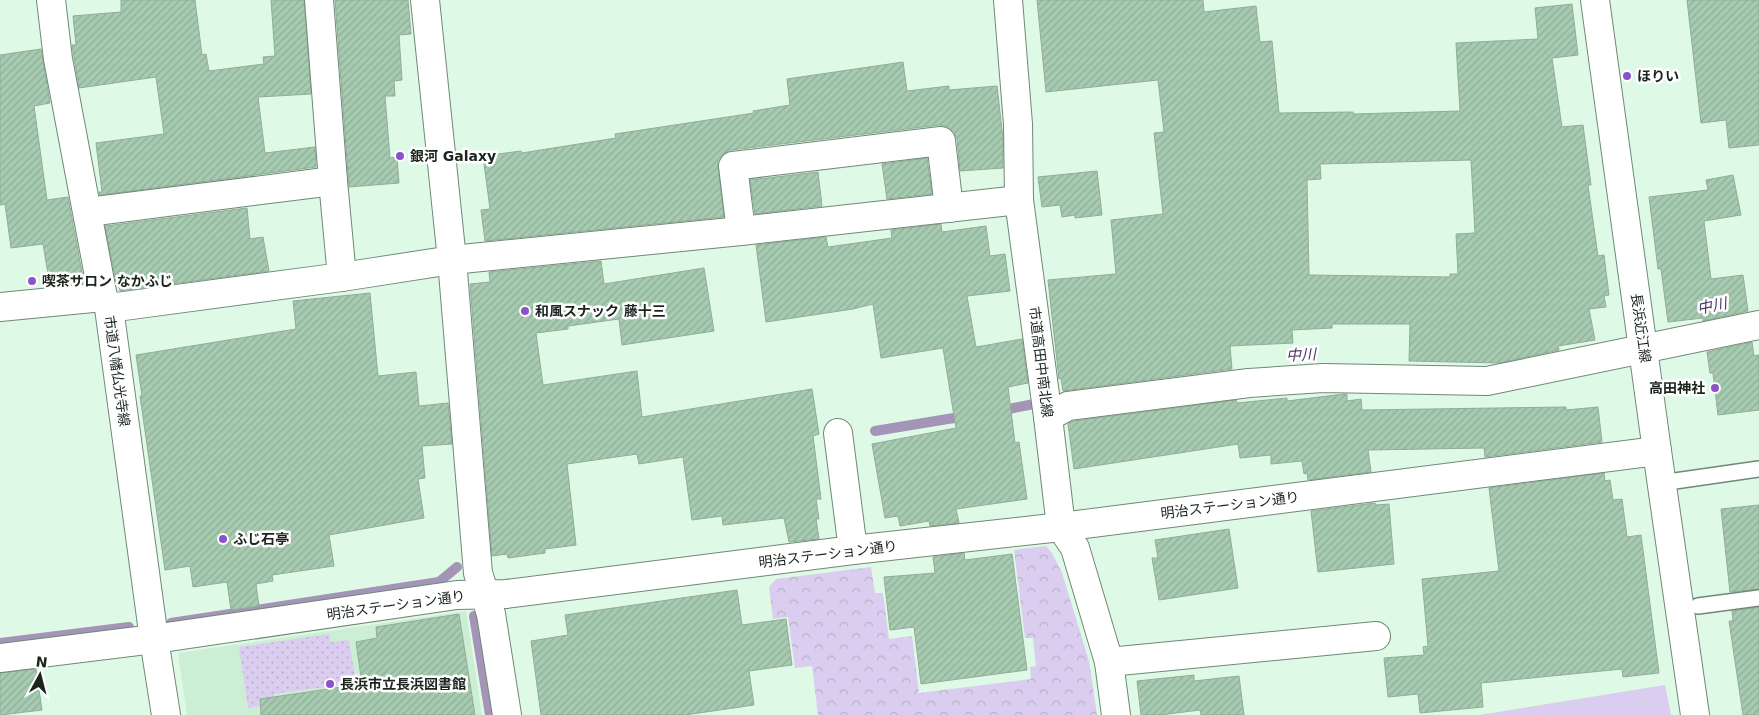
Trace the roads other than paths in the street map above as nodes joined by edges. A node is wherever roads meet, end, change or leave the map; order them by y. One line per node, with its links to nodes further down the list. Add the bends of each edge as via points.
1 (52, 0): 9 (street, 市道八幡仏光寺線, via 58,59)
2 (319, 0): 6 (street)
3 (425, 0): 11 (street)
4 (1008, 0): 7 (street, 市道高田中南北線, via 1018,124)
5 (1596, 0): 16 (street, 長浜近江線)
6 (333, 181): 9 (street); 12 (street)
7 (1019, 200): 8 (street); 17 (street, 市道高田中南北線)
8 (949, 208): 10 (street); 10 (street, via 941,141 733,166)
9 (88, 212): 13 (street, 市道八幡仏光寺線)
10 (741, 231): 11 (street)
11 (452, 260): 12 (street); 24 (street, via 478,573)
12 (342, 277): 13 (street)
13 (106, 303): 14 (street); 28 (street, 市道八幡仏光寺線)
14 (0, 307)
15 (1759, 325): 16 (street)
16 (1644, 348): 17 (street, via 1487,381 1323,378 1249,383 1068,406); 19 (street, 長浜近江線)
17 (1048, 417): 22 (street, 市道高田中南北線)
18 (838, 433): 23 (street)
19 (1657, 451): 21 (street, 長浜近江線); 22 (street, 明治ステーション通り)
20 (1759, 469): 21 (lane)
21 (1661, 483): 34 (street, 長浜近江線)
22 (1061, 527): 23 (street, 明治ステーション通り); 30 (street, 市道高田中南北線, via 1075,548)
23 (853, 550): 24 (street, 明治ステーション通り, via 506,594)
24 (484, 594): 28 (street, 明治ステーション通り, via 457,595); 32 (street)
25 (1759, 598): 26 (lane)
26 (1698, 606)
27 (1376, 636): 30 (street)
28 (154, 639): 29 (street, 明治ステーション通り); 31 (street, 市道八幡仏光寺線)
29 (0, 658)
30 (1109, 662): 33 (street, 市道高田中南北線)
31 (166, 715)
32 (507, 715)
33 (1116, 715)
34 (1695, 715)

